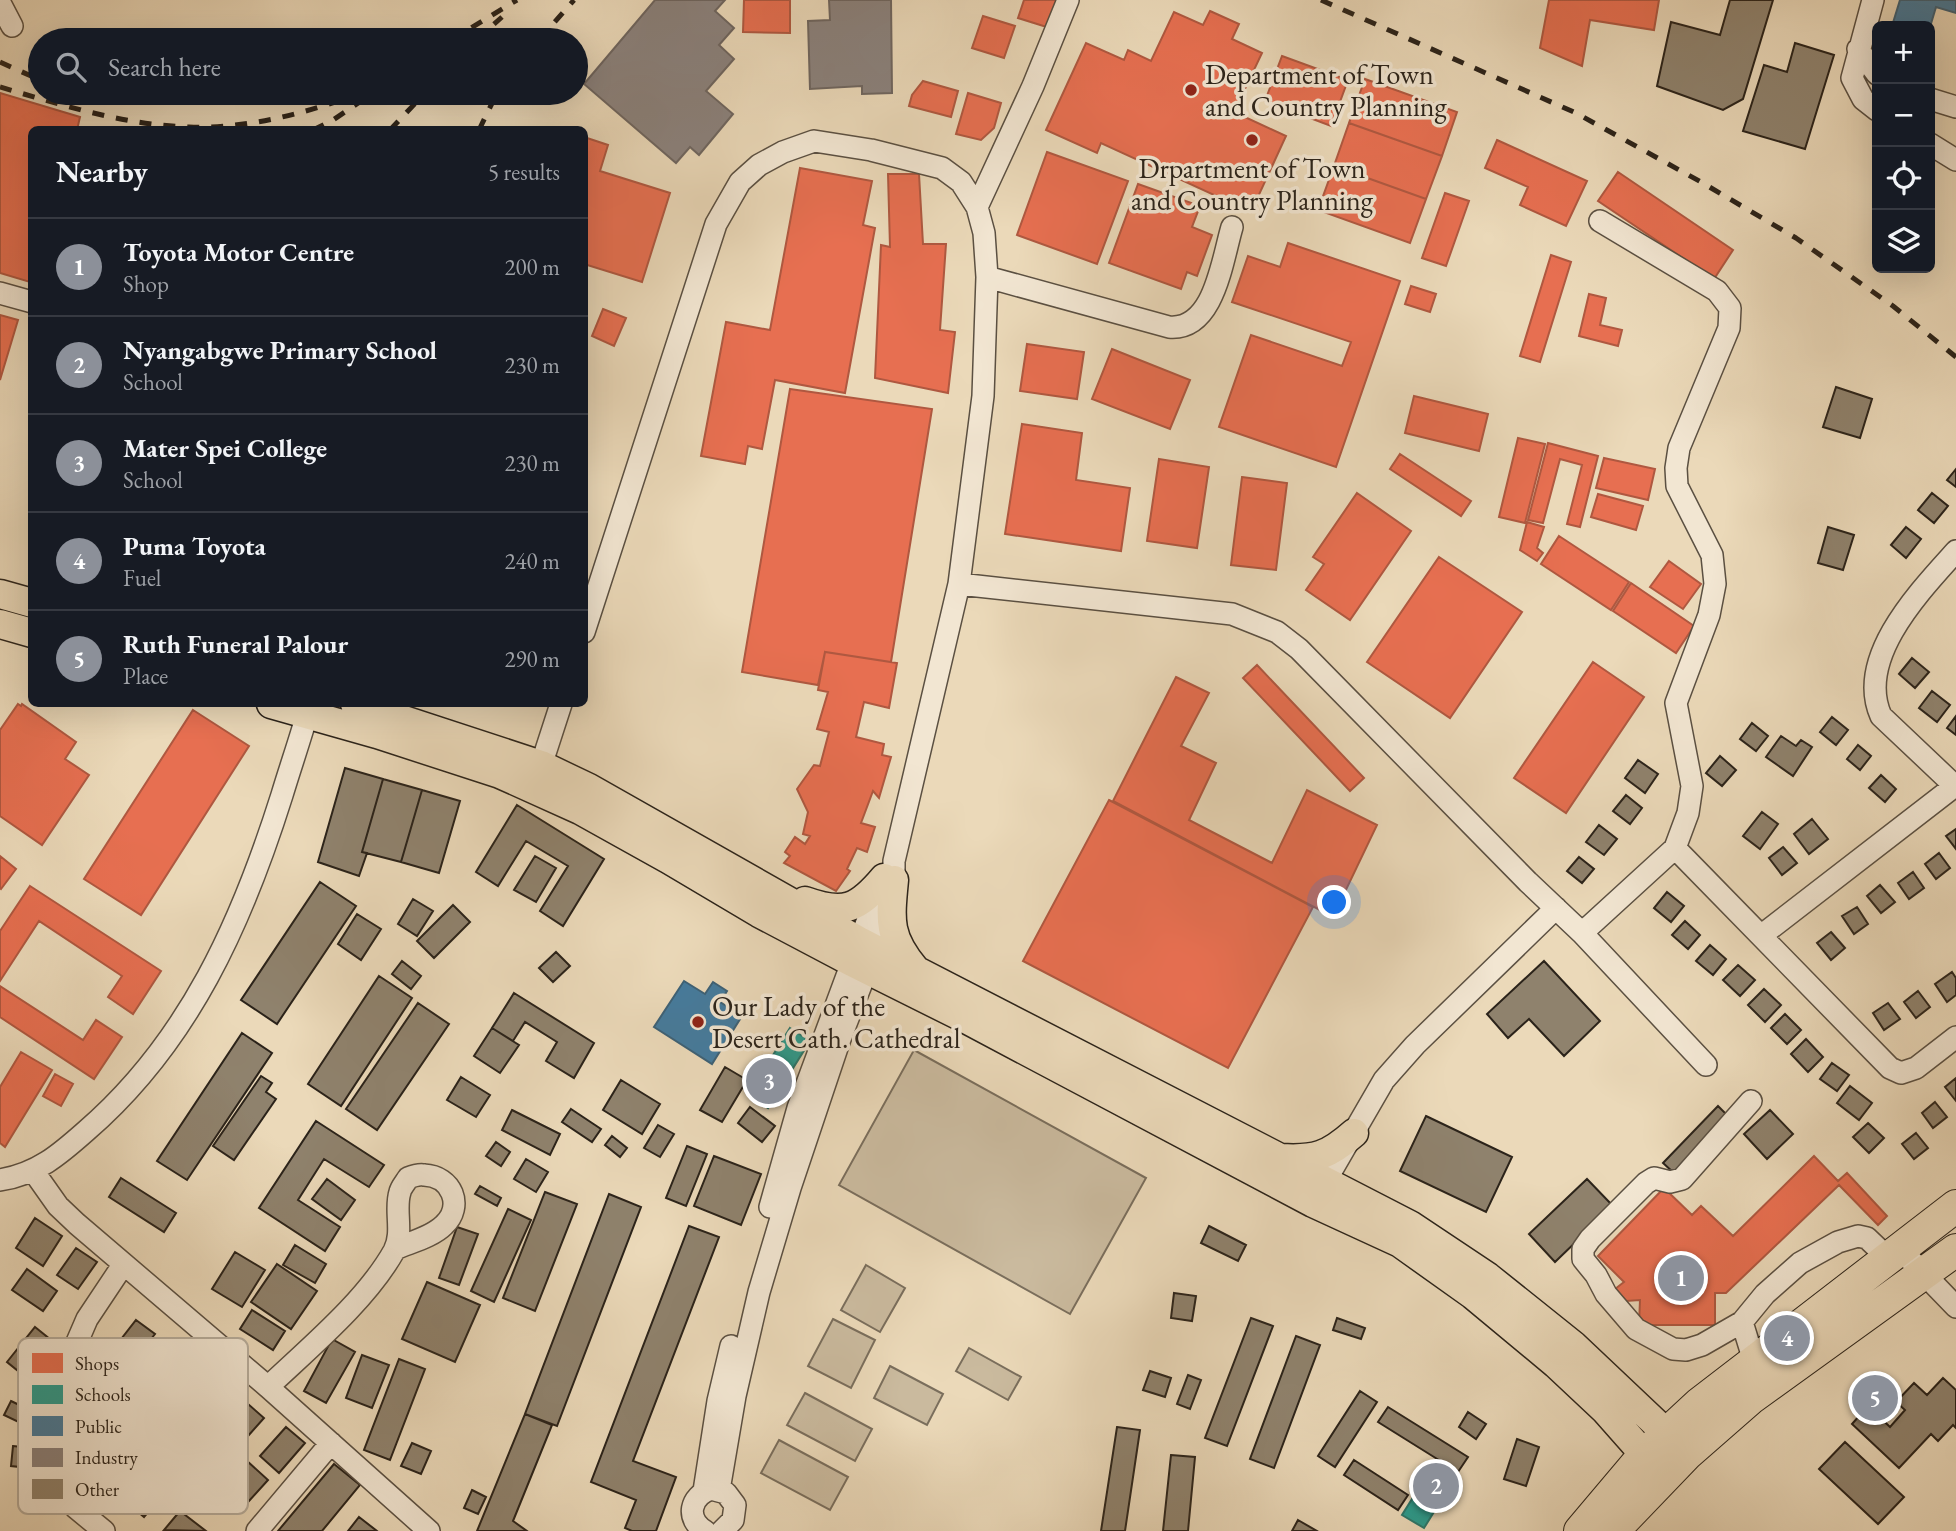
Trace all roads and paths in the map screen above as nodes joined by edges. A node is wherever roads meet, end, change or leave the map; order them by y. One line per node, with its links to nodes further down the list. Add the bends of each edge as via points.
1 (1068, 0): 12 (street)
2 (1873, 0): 5 (street)
3 (0, 3): 4 (street)
4 (12, 26)
5 (1858, 49): 6 (street); 8 (street, via 1852,78)
6 (1872, 67)
7 (1935, 101): 9 (street)
8 (1872, 106)
9 (1956, 107)
10 (1935, 147): 11 (street)
11 (1956, 160)
12 (977, 207): 15 (street); 22 (street, via 961,182 942,168 814,141 759,165 740,182 716,224)
13 (1600, 221): 30 (street, via 1717,291 1730,309 1729,328 1679,448 1676,468 1677,486 1712,555 1715,584 1709,615 1676,703 1692,786)
14 (1233, 227): 15 (street, via 1209,303 1199,317 1180,328)
15 (987, 277): 19 (street, via 983,396)
16 (0, 293): 17 (street)
17 (28, 301)
18 (1956, 551): 29 (street, via 1896,625 1873,687 1881,716)
19 (959, 584): 31 (street); 33 (street, via 1232,614 1277,632)
20 (0, 594): 21 (main road)
21 (28, 602)
22 (588, 620)
23 (0, 624): 24 (main road)
24 (28, 632)
25 (363, 707): 28 (main road)
26 (560, 707): 28 (street)
27 (309, 709): 28 (main road, via 475,766); 43 (street, via 253,883 217,964 188,1014 111,1110)
28 (537, 776): 32 (main road, via 589,788)
29 (1955, 785): 35 (street)
30 (1675, 848): 34 (street); 35 (street)
31 (890, 873): 32 (main road, via 862,902 839,910 794,897); 36 (street); 37 (main road, via 892,925 900,950)
32 (768, 900): 36 (main road)
33 (1556, 908): 34 (street); 41 (street, via 1415,1045 1384,1080)
34 (1582, 933): 39 (street)
35 (1762, 935): 38 (street, via 1890,1068 1902,1073 1916,1068)
36 (863, 956): 37 (main road); 45 (main road); 62 (street, via 759,1292)
37 (916, 969): 42 (main road)
38 (1956, 1037)
39 (1706, 1065)
40 (1751, 1101): 54 (street, via 1682,1179 1654,1178 1646,1183 1583,1249 1583,1259 1606,1294 1636,1329 1673,1349 1702,1345)
41 (1354, 1133): 42 (main road, via 1315,1158); 45 (street); 46 (main road, via 1348,1149 1349,1174)
42 (1281, 1158): 45 (main road)
43 (34, 1172): 44 (street); 51 (street, via 58,1206)
44 (0, 1180)
45 (1319, 1192): 46 (main road); 61 (main road, via 1473,1295 1605,1410)
46 (1369, 1204): 61 (main road, via 1489,1277 1573,1345)
47 (1956, 1206): 50 (highway)
48 (395, 1249): 59 (street, via 335,1323)
49 (1956, 1250): 52 (highway)
50 (1894, 1253): 52 (street); 54 (street, via 1858,1236 1838,1242 1800,1263); 57 (highway)
51 (123, 1265): 55 (street); 56 (street)
52 (1924, 1275): 53 (street); 61 (highway)
53 (1956, 1307)
54 (1742, 1322): 57 (street)
55 (79, 1338)
56 (210, 1338)
57 (1754, 1361): 61 (highway, via 1699,1404)
58 (248, 1370): 59 (street)
59 (268, 1387): 60 (street)
60 (331, 1443): 66 (street); 67 (street)
61 (1666, 1455): 69 (highway); 70 (highway)
62 (712, 1491): 64 (street, via 726,1493 735,1505); 68 (street, via 695,1500 692,1512)
63 (83, 1514): 65 (street)
64 (728, 1530)
65 (104, 1531)
66 (257, 1531)
67 (429, 1531)
68 (705, 1531)
69 (1580, 1531)
70 (1613, 1531)

